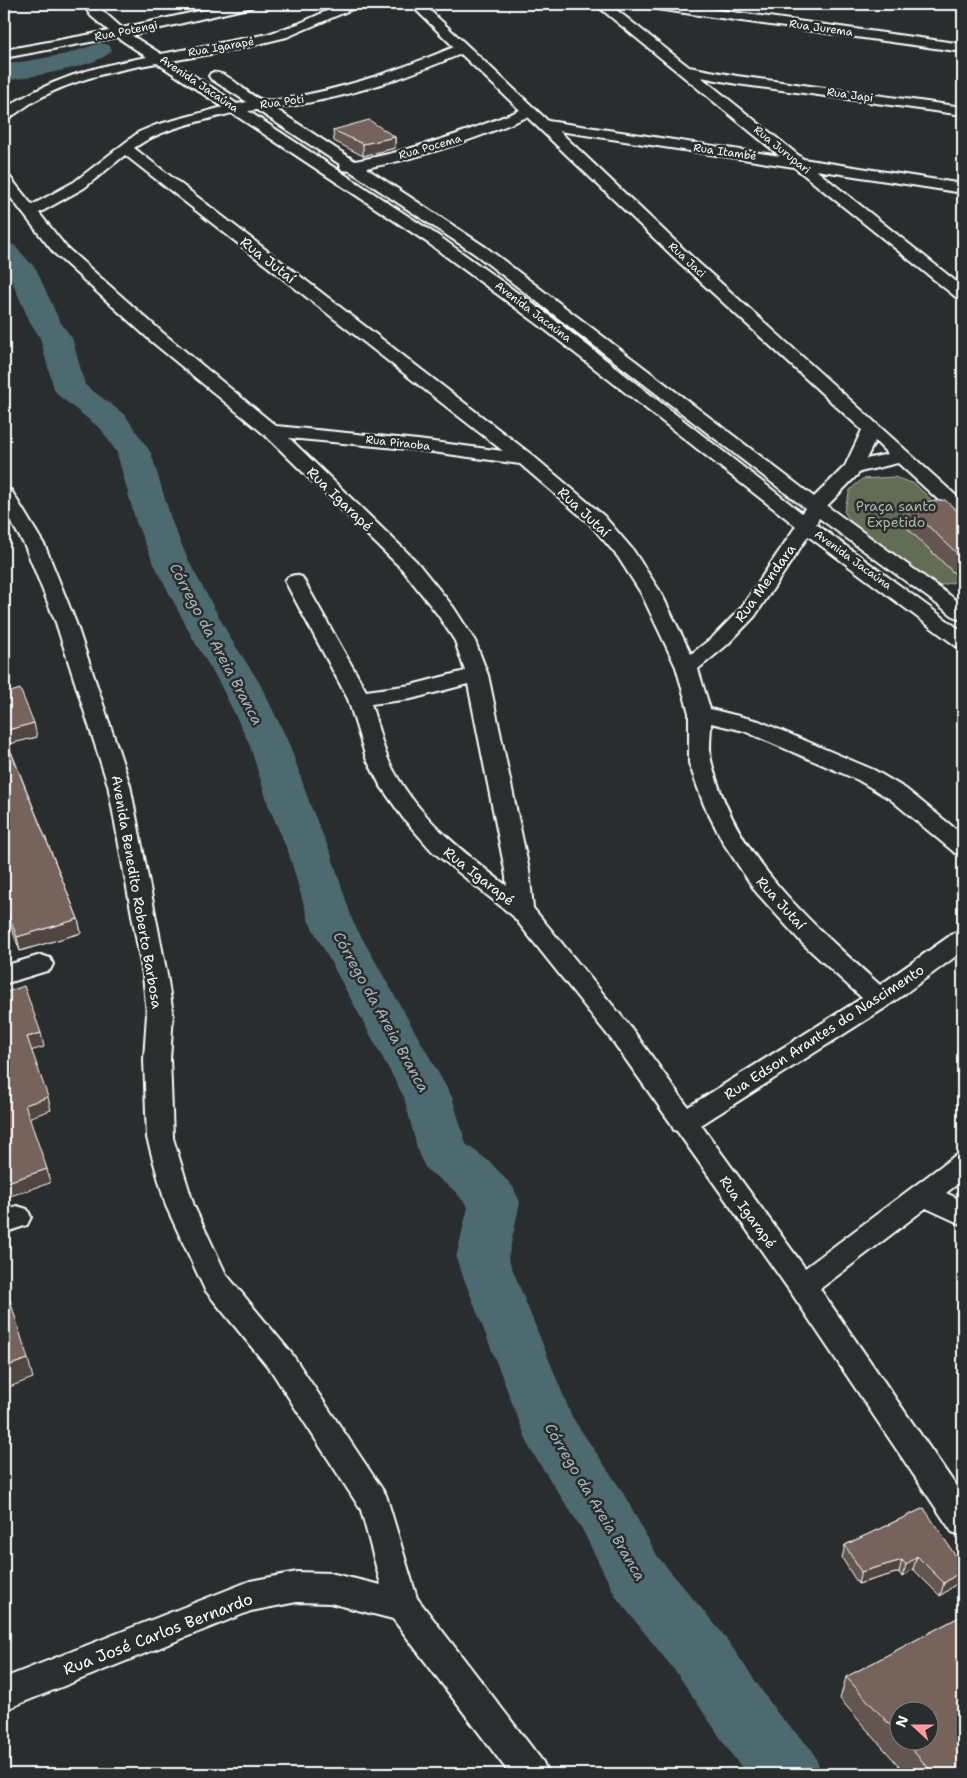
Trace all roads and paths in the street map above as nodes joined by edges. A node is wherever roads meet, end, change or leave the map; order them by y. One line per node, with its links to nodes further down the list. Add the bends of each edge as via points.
1 (89, 4): 11 (street, Avenida Jacaúna)
2 (246, 4): 10 (street, Rua Potengi)
3 (352, 4): 16 (street, Rua Igarapé, via 298,29 272,37)
4 (416, 4): 13 (street, Rua Jaci)
5 (601, 4): 8 (street, Rua Jurupari)
6 (641, 4): 8 (street)
7 (649, 4): 14 (street, Rua Jurema)
8 (615, 15): 17 (street, Rua Jurupari)
9 (126, 19): 10 (street, Avenida Jacaúna)
10 (140, 29): 11 (street, Rua Potengi); 12 (street, Avenida Jacaúna)
11 (120, 32): 12 (street, Avenida Jacaúna); 15 (street, Rua Potengi)
12 (160, 47): 16 (street, Avenida Jacaúna); 21 (street, Avenida Jacaúna); 24 (street, via 40,93)
13 (463, 48): 20 (street, Rua Poti, via 351,90); 23 (street, Rua Jaci)
14 (963, 48)
15 (4, 54)
16 (181, 55): 20 (street, Avenida Jacaúna)
17 (685, 70): 18 (street, Rua Japi); 19 (street, Rua Jurupari)
18 (737, 80): 19 (street, Rua Japi, via 719,83); 22 (street, Rua Japi)
19 (708, 91): 27 (street, Rua Jurupari)
20 (262, 105): 21 (street, Rua Poti); 28 (street, Avenida Jacaúna)
21 (235, 108): 26 (street, Rua Poti, via 161,128); 29 (street, Avenida Jacaúna)
22 (963, 111)
23 (528, 112): 25 (street, Rua Jaci); 28 (street, Rua Pocema, via 480,132)
24 (4, 115)
25 (546, 125): 27 (street, Rua Itambé); 36 (street, Rua Jaci, via 686,260)
26 (125, 148): 32 (street, Rua Poti, via 79,185); 39 (street, Rua Jutaí)
27 (798, 163): 31 (street, Rua Itambé); 33 (street, Rua Jurupari)
28 (355, 166): 29 (street, Rua Pocema); 42 (street, Avenida Jacaúna, via 481,251)
29 (328, 170): 44 (street, Avenida Jacaúna, via 434,240 545,321)
30 (4, 179): 32 (street, Rua Igarapé)
31 (963, 188)
32 (30, 212): 37 (street, Rua Igarapé, via 66,256)
33 (930, 270): 34 (street); 35 (street, Rua Jurupari)
34 (963, 273)
35 (963, 295)
36 (872, 428): 38 (street, Rua Jaci); 40 (street, Rua Mendara)
37 (271, 431): 39 (street, Rua Piraoba); 49 (street, Rua Igarapé, via 409,565 447,612 464,641)
38 (903, 456): 40 (street); 43 (street, Rua Jaci)
39 (525, 459): 48 (street, Rua Jutaí, via 597,520 626,554 651,593)
40 (853, 468): 42 (street, Rua Mendara)
41 (4, 494): 64 (street, Avenida Benedito Roberto Barbosa, via 35,546 66,623 119,785 158,995 160,1138 180,1206 215,1282 282,1363 375,1505)
42 (815, 507): 44 (street, Rua Mendara); 46 (street, Avenida Jacaúna)
43 (963, 512)
44 (806, 526): 47 (street, Avenida Jacaúna); 48 (street, Rua Mendara, via 748,612)
45 (295, 581): 50 (street, Rua Igarapé)
46 (963, 614)
47 (963, 642)
48 (688, 668): 51 (street, Rua Jutaí)
49 (477, 675): 50 (street, via 411,692); 53 (street, Rua Igarapé, via 515,861)
50 (359, 699): 53 (street, Rua Igarapé, via 377,758 411,814 440,845)
51 (700, 713): 52 (street, via 751,726 866,775 898,794); 57 (street, Rua Jutaí, via 700,763 715,805 736,844 764,886 811,937)
52 (963, 847)
53 (521, 910): 58 (street, Rua Igarapé, via 623,1036)
54 (963, 940): 57 (street, Rua Edson Arantes do Nascimento)
55 (41, 964): 56 (street)
56 (4, 975)
57 (879, 999): 58 (street, Rua Edson Arantes do Nascimento)
58 (683, 1123): 62 (street, Rua Igarapé)
59 (963, 1165): 60 (street)
60 (926, 1195): 61 (street); 62 (street)
61 (963, 1214)
62 (802, 1286): 63 (street, Rua Igarapé)
63 (963, 1522)
64 (403, 1606): 65 (street, Rua José Carlos Bernardo, via 330,1588 297,1587 250,1596); 66 (street)
65 (4, 1694)
66 (531, 1774)

